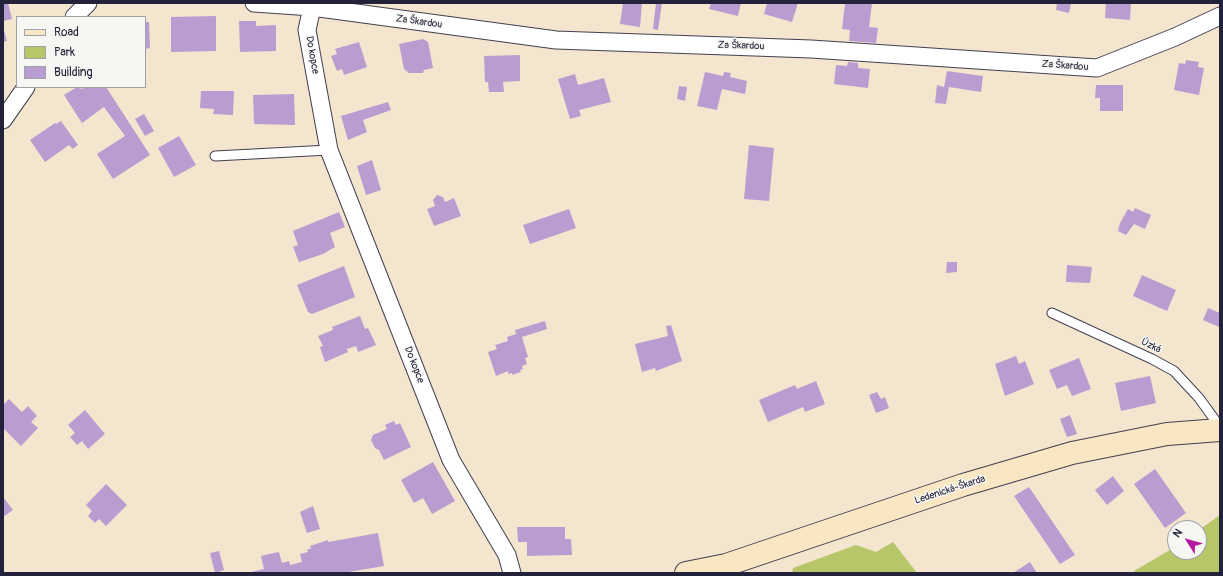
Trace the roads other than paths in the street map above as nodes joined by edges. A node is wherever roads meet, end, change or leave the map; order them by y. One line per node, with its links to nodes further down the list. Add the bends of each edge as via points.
1 (86, 3): 4 (street)
2 (254, 3): 3 (street, Za Škardou)
3 (312, 7): 5 (street, Za Škardou, via 556,40 811,49 1098,68); 8 (street, Do kopce, via 307,30)
4 (75, 16)
5 (1220, 16)
6 (25, 88): 7 (street)
7 (3, 120)
8 (329, 150): 9 (lane); 12 (street, Do kopce, via 451,460 507,555)
9 (215, 156)
10 (1052, 313): 11 (lane, Úzká, via 1174,371 1199,398)
11 (1220, 429): 13 (main road, Ledenická-Škarda, via 1166,434 1072,453 963,485 726,565)
12 (512, 573)
13 (686, 573)

